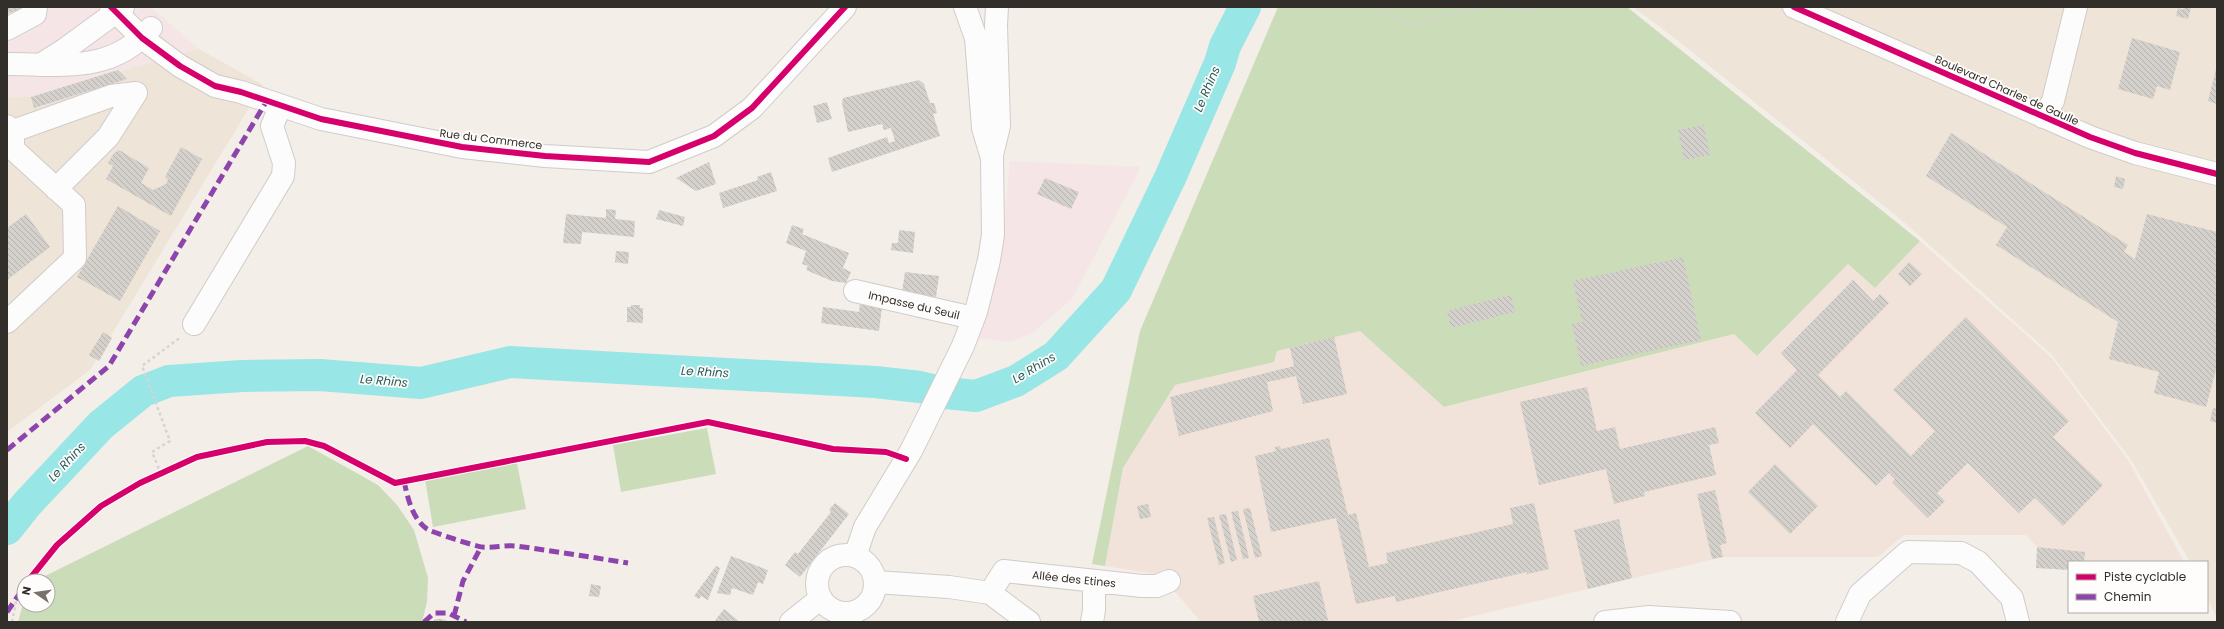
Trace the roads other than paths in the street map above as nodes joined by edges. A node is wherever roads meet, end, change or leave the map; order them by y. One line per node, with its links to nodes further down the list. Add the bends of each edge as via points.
1 (36, 7): 8 (street, via 36,14)
2 (845, 7): 12 (street, Rue du Commerce, via 752,108 714,136 649,162 545,156 462,147 328,121)
3 (965, 7): 15 (street, via 976,38 983,128)
4 (997, 7): 15 (street, via 999,126)
5 (1794, 7): 13 (street, Boulevard Charles de Gaulle)
6 (2076, 7): 13 (street, via 2053,101)
7 (120, 8): 9 (street, Rue du Commerce); 11 (street)
8 (7, 29)
9 (147, 32): 11 (street, via 101,61 82,65); 12 (street, Rue du Commerce, via 241,92)
10 (7, 64): 11 (street)
11 (40, 65)
12 (280, 107): 21 (street, via 272,126 284,163 283,176)
13 (2043, 117): 16 (street, Boulevard Charles de Gaulle, via 2135,153)
14 (10, 139): 17 (street); 17 (street, via 111,96 136,93 108,137)
15 (992, 158): 19 (street, via 993,235 985,280)
16 (2217, 174)
17 (56, 189): 20 (street, via 74,205 75,258)
18 (855, 291): 19 (street, Impasse du Seuil)
19 (973, 318): 22 (street, via 963,346 911,451 865,527)
20 (7, 322)
21 (194, 324)
22 (855, 556): 25 (street, via 870,566); 27 (street, via 838,556 823,565 817,581)
23 (1094, 581): 24 (street, Allée des Etines, via 1142,586 1157,586); 26 (street, Allée des Etines, via 1004,571); 32 (street)
24 (1169, 581)
25 (876, 582): 26 (street, via 949,587); 28 (street, via 875,591 866,606)
26 (990, 593): 31 (street)
27 (821, 598): 28 (street, via 833,610); 30 (street)
28 (850, 617)
29 (1684, 620): 33 (street, via 1649,617); 34 (street)
30 (791, 622)
31 (1029, 622)
32 (1092, 622)
33 (1605, 622)
34 (1730, 622)
35 (1847, 622): 36 (street, via 1860,594 1908,552 1961,553 1978,562 2012,598)
36 (2018, 622)

